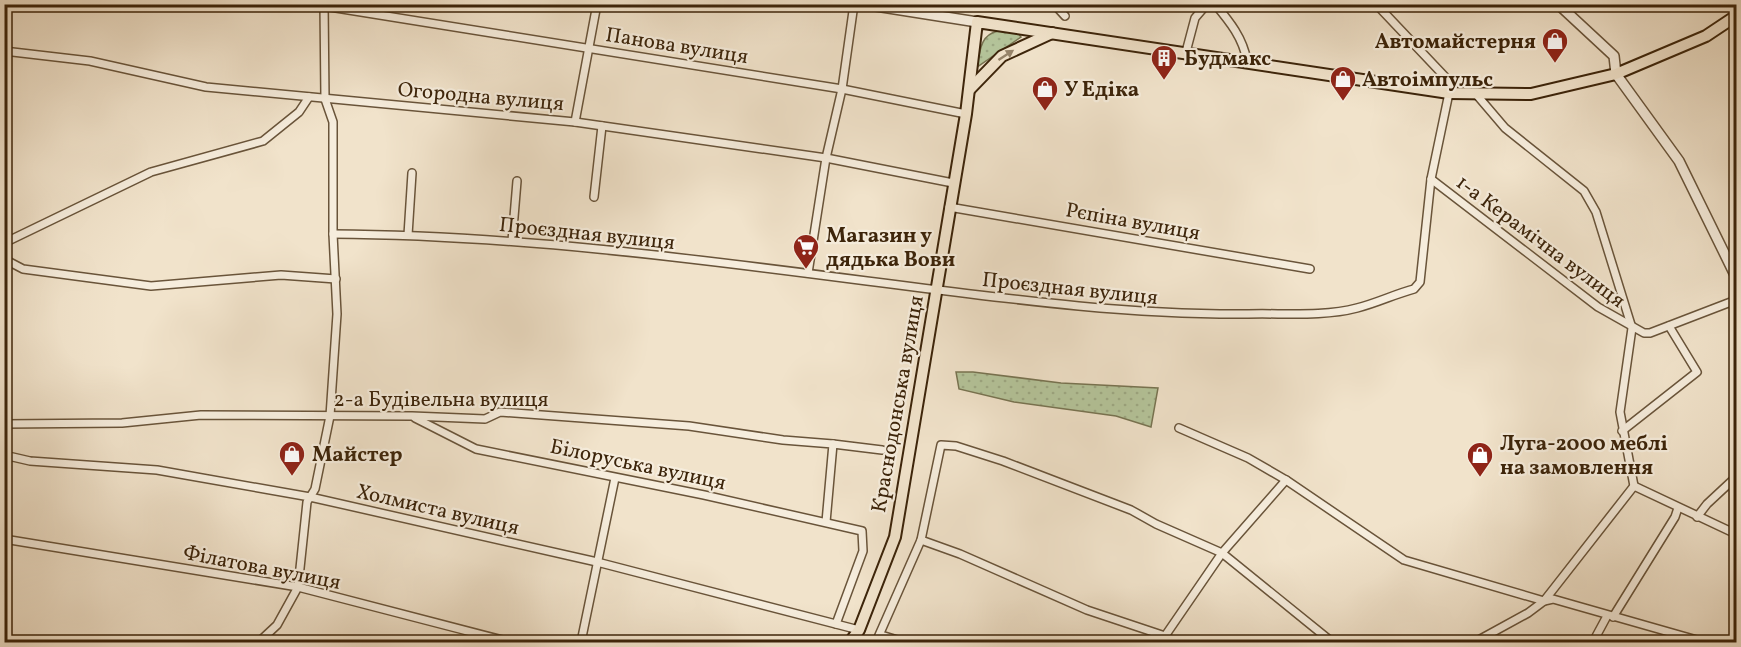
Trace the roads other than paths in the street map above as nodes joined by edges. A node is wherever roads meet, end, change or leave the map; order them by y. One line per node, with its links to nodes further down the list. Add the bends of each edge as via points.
1 (310, 4): 10 (street, Панова вулиця)
2 (597, 4): 15 (street)
3 (854, 4): 20 (street)
4 (1054, 4): 11 (street)
5 (1207, 4): 17 (street, via 1196,18)
6 (1215, 4): 18 (street, via 1234,28)
7 (1376, 4): 22 (street, via 1449,81)
8 (1558, 4): 19 (street, via 1614,56)
9 (862, 5): 13 (street)
10 (324, 6): 15 (street, Панова вулиця); 25 (street)
11 (1065, 16)
12 (1737, 16): 19 (main road, via 1706,36)
13 (977, 22): 14 (main road); 21 (main road, Краснодонська вулиця)
14 (1052, 33): 17 (main road); 21 (main road, one-way to 14, via 1002,56)
15 (589, 47): 20 (street, Панова вулиця); 27 (street)
16 (4, 51): 24 (street, Огородна вулиця, via 90,61 206,87)
17 (1185, 52): 18 (main road)
18 (1247, 61): 22 (main road)
19 (1616, 74): 23 (main road, via 1531,94); 43 (street, via 1679,161)
20 (842, 89): 26 (street, Панова вулиця); 29 (street)
21 (969, 90): 26 (main road, Краснодонська вулиця)
22 (1449, 93): 23 (main road); 31 (street)
23 (1476, 94): 48 (street, via 1505,128 1584,191 1596,212)
24 (309, 98): 25 (street, Огородна вулиця); 39 (street, via 263,141 151,172)
25 (325, 99): 27 (street, Огородна вулиця); 36 (street, via 333,122)
26 (966, 114): 33 (main road, Краснодонська вулиця)
27 (575, 122): 28 (street, Огородна вулиця)
28 (602, 126): 29 (street, Огородна вулиця); 34 (street)
29 (826, 158): 33 (street, Огородна вулиця); 42 (street)
30 (412, 172): 37 (street)
31 (1431, 179): 45 (street, Проєздная вулиця, via 1420,282 1414,289 1357,308 1328,312 1170,314); 48 (street, 1-а Керамічна вулиця, via 1598,307)
32 (517, 181): 38 (street)
33 (953, 183): 35 (main road, Краснодонська вулиця)
34 (594, 197)
35 (949, 207): 41 (street, Рєпіна вулиця); 45 (main road, Краснодонська вулиця)
36 (333, 234): 37 (street, Проєздная вулиця); 44 (street)
37 (408, 235): 38 (street, Проєздная вулиця)
38 (512, 241): 42 (street, Проєздная вулиця)
39 (4, 243)
40 (4, 259): 44 (street, via 23,270 151,286 281,275)
41 (1310, 269)
42 (808, 273): 45 (street, Проєздная вулиця)
43 (1737, 277)
44 (336, 279): 49 (street)
45 (936, 290): 74 (main road, Краснодонська вулиця, via 895,537)
46 (1737, 300): 47 (street)
47 (1669, 326): 48 (street, via 1650,333); 53 (street, via 1697,372)
48 (1632, 328): 53 (street, via 1620,412)
49 (330, 416): 50 (street, 2-а Будівельна вулиця); 51 (street, 2-а Будівельна вулиця, via 201,415 122,423); 61 (street)
50 (412, 416): 54 (street, 2-а Будівельна вулиця, via 485,420 500,412 689,426); 57 (street, Білоруська вулиця, via 476,449)
51 (4, 424)
52 (1179, 428): 59 (street, via 1248,458)
53 (1622, 431): 60 (street)
54 (833, 444): 55 (street, 2-а Будівельна вулиця); 64 (street)
55 (882, 450)
56 (4, 455): 61 (street, Холмиста вулиця, via 30,461 157,470)
57 (615, 477): 64 (street, Білоруська вулиця); 69 (street)
58 (1737, 477): 63 (street)
59 (1286, 480): 68 (street); 71 (street, via 1404,560)
60 (1634, 486): 62 (street); 71 (street)
61 (310, 497): 69 (street, Холмиста вулиця); 70 (street)
62 (1678, 508): 63 (street); 72 (street)
63 (1697, 517): 65 (street)
64 (826, 522): 73 (street, Білоруська вулиця, via 862,531 862,550)
65 (1737, 534)
66 (4, 539): 70 (street, Філатова вулиця)
67 (921, 540): 68 (street, via 941,445 1003,461 1131,510); 75 (street); 76 (street, via 1087,610)
68 (1222, 553): 76 (street); 84 (street)
69 (597, 562): 73 (street, Холмиста вулиця); 79 (street)
70 (298, 587): 77 (street, via 277,625); 78 (street, Філатова вулиця)
71 (1544, 602): 72 (street, via 1553,599); 85 (street)
72 (1610, 617): 86 (street); 87 (street)
73 (836, 624): 74 (street, Холмиста вулиця)
74 (859, 630): 80 (main road, Краснодонська вулиця)
75 (881, 634): 81 (street); 82 (street)
76 (1165, 636): 83 (street)
77 (253, 642)
78 (510, 642)
79 (581, 642)
80 (850, 642)
81 (876, 642)
82 (904, 642)
83 (1175, 642)
84 (1331, 642)
85 (1475, 642)
86 (1593, 642)
87 (1704, 642)

